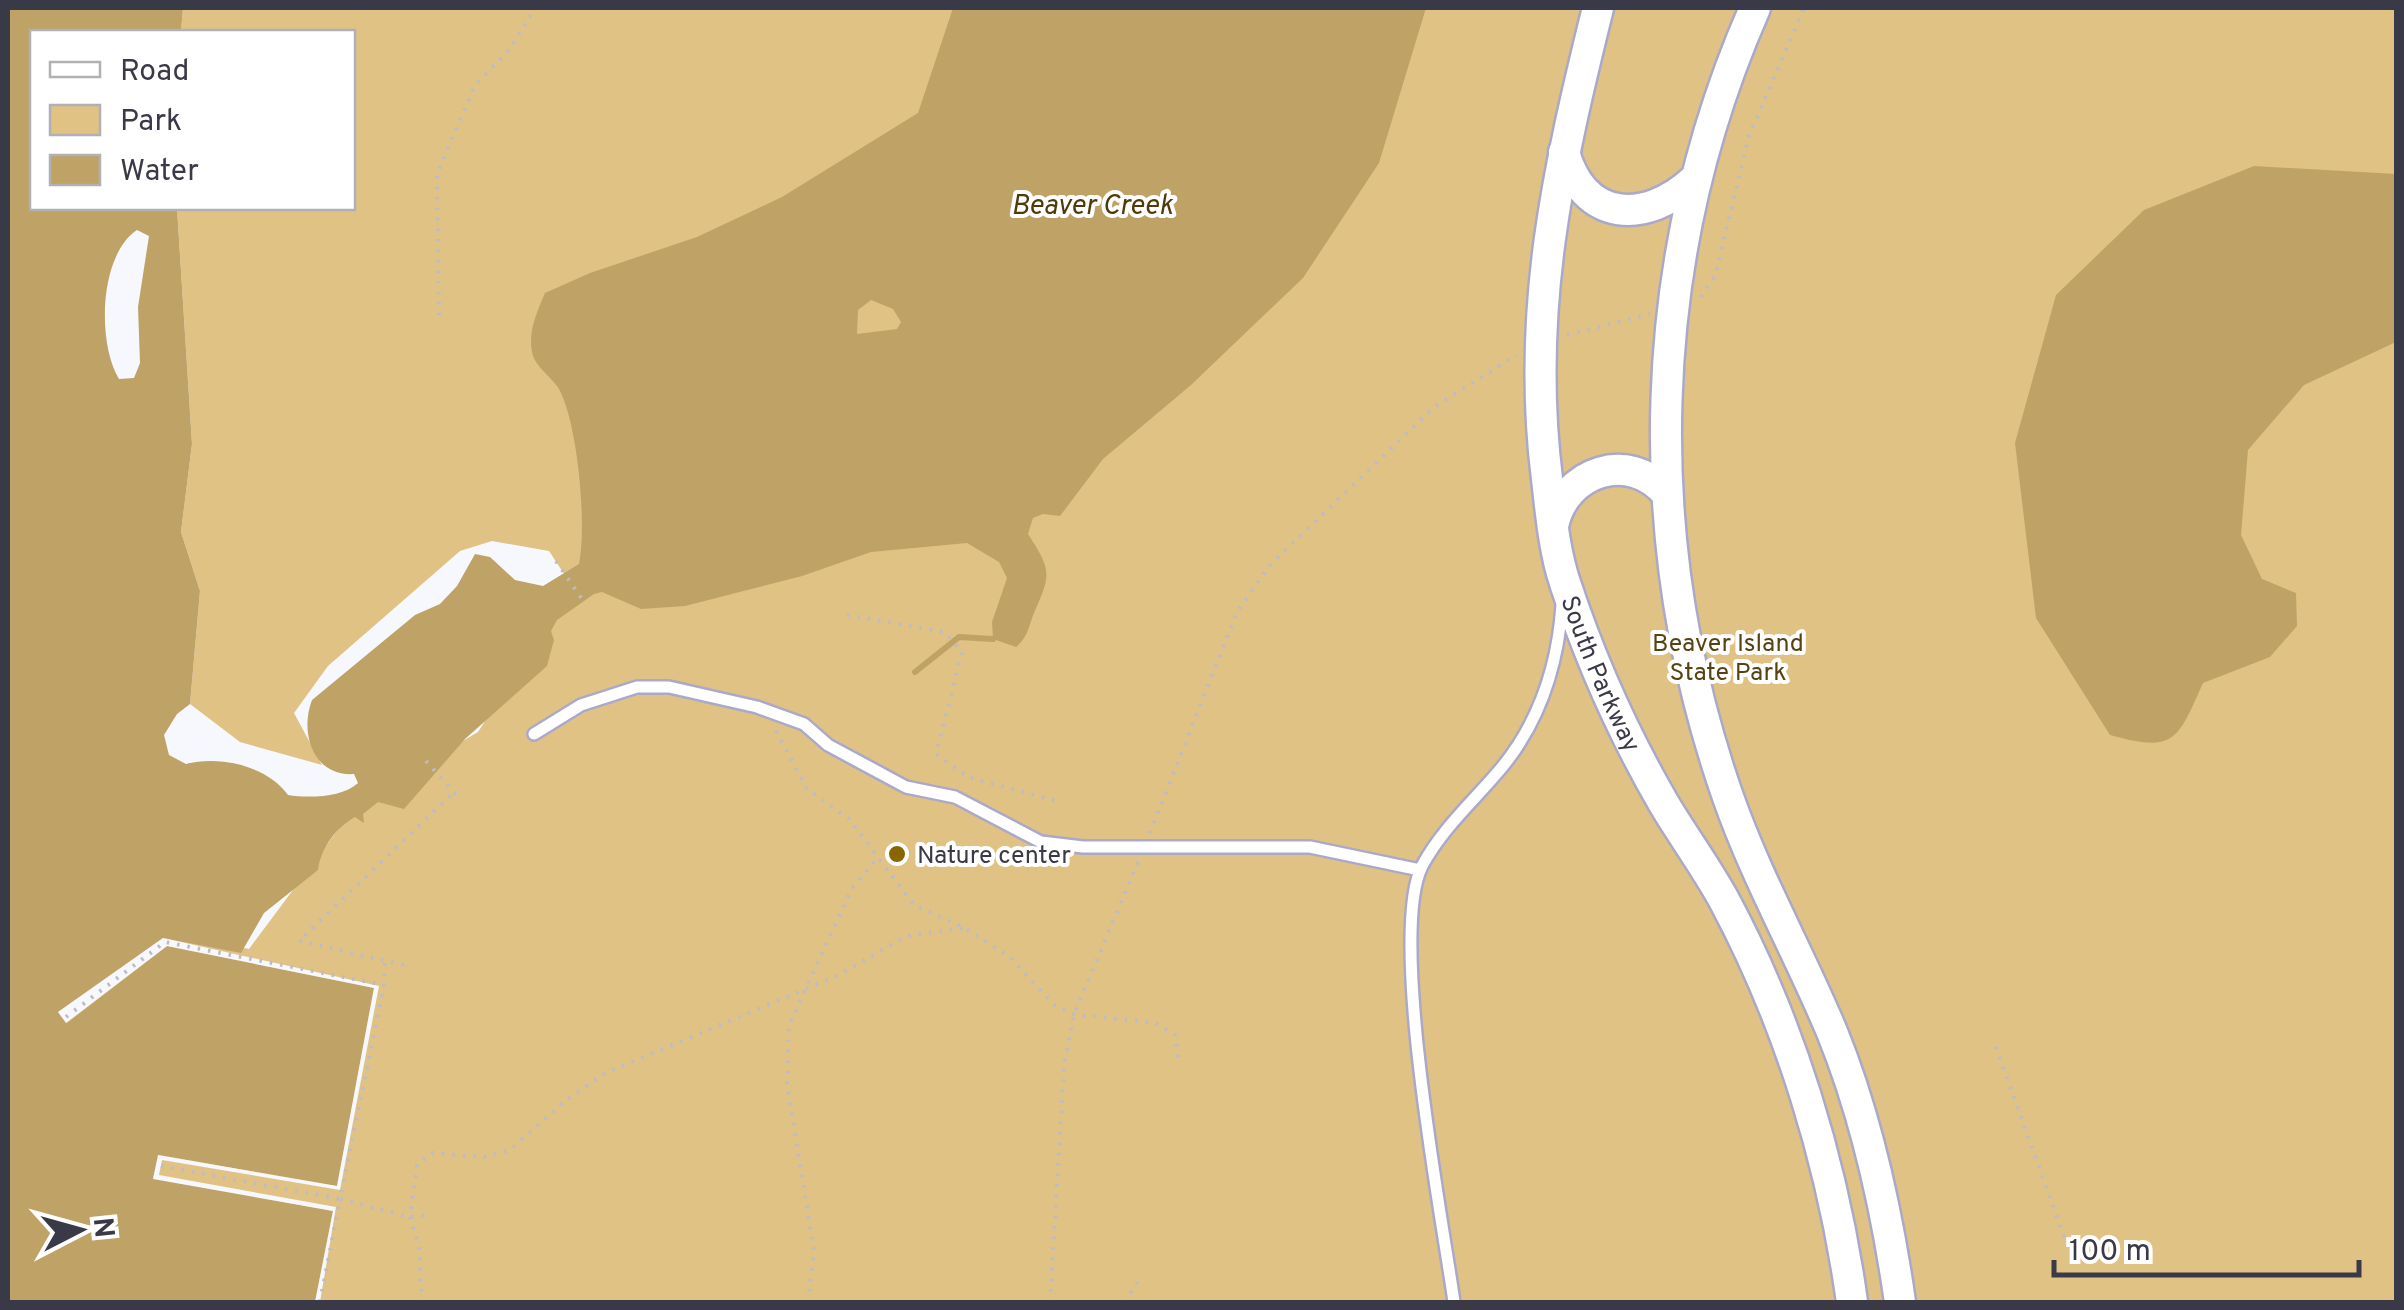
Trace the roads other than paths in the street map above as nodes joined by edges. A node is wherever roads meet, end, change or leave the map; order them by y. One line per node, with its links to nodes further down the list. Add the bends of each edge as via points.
1 (1598, 8): 3 (street, South Parkway)
2 (1755, 8): 4 (street, via 1729,66)
3 (1563, 149): 4 (street, via 1571,178 1604,206 1658,207); 6 (street, South Parkway, via 1542,278 1540,341 1541,435)
4 (1694, 180): 5 (street, via 1672,308)
5 (1667, 494): 6 (street, via 1645,473 1597,474 1564,495); 12 (street, via 1671,565 1698,697 1728,798 1853,1091)
6 (1552, 528): 7 (street, South Parkway)
7 (1564, 581): 9 (lane, via 1560,634 1544,697 1502,766 1449,824); 11 (street, South Parkway, via 1629,740 1724,899 1781,1029 1837,1207)
8 (534, 734): 9 (lane, via 581,705 637,688 669,687 804,724 828,746 906,787 955,797 1041,842 1310,847)
9 (1420, 870): 10 (lane, via 1414,998)
10 (1454, 1302)
11 (1852, 1302)
12 (1900, 1302)

